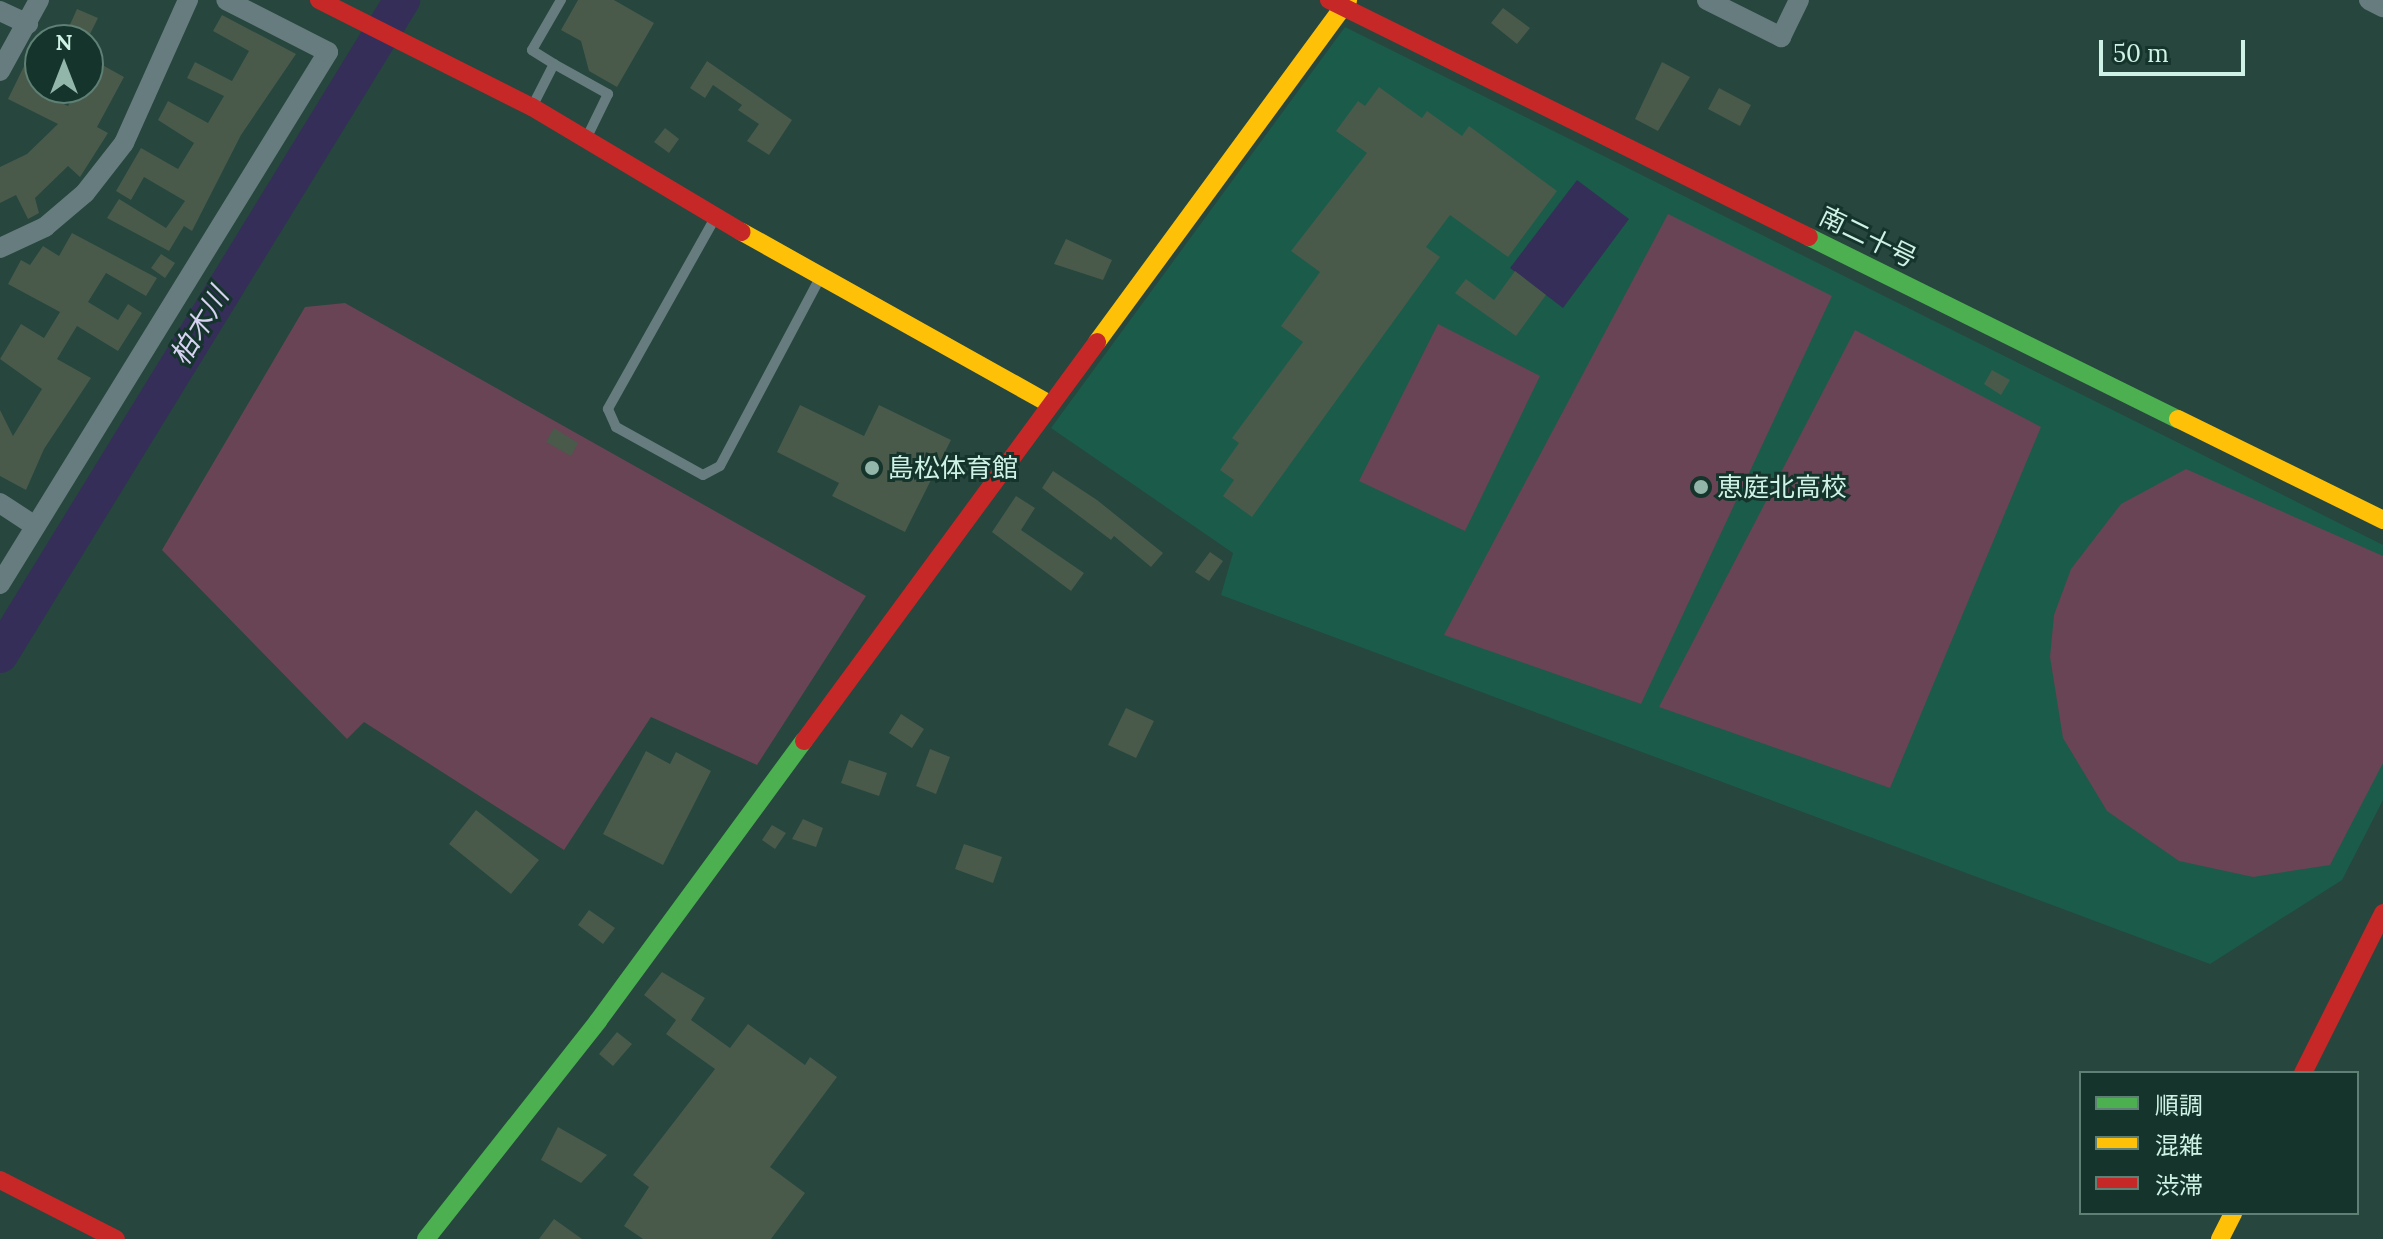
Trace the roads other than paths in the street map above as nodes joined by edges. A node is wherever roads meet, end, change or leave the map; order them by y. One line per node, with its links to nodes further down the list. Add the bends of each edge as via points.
1 (39, 0): 12 (street)
2 (188, 0): 19 (street, via 124,143 85,193 45,227)
3 (226, 0): 24 (street, via 328,52)
4 (319, 0): 16 (street)
5 (561, 0): 14 (lane, via 532,50)
6 (1707, 0): 7 (street, via 1781,37)
7 (1799, 0)
8 (2369, 0): 10 (street)
9 (1340, 2): 21 (street); 23 (street, 南二十号)
10 (2383, 7)
11 (0, 11): 12 (street)
12 (28, 24)
13 (24, 31): 15 (street)
14 (554, 64): 16 (lane); 17 (lane, via 608,94)
15 (0, 71)
16 (532, 107): 17 (street)
17 (586, 137): 18 (street)
18 (715, 217): 20 (street); 20 (lane, via 608,409 616,427 703,475 720,466)
19 (0, 248)
20 (820, 279): 21 (street)
21 (1048, 403): 31 (street, via 598,1021)
22 (0, 503): 24 (street)
23 (2383, 520)
24 (35, 526): 25 (street)
25 (0, 584)
26 (2383, 913): 27 (street)
27 (2304, 1071)
28 (0, 1180): 30 (street)
29 (2232, 1215): 32 (street)
30 (116, 1239)
31 (426, 1239)
32 (2220, 1239)

